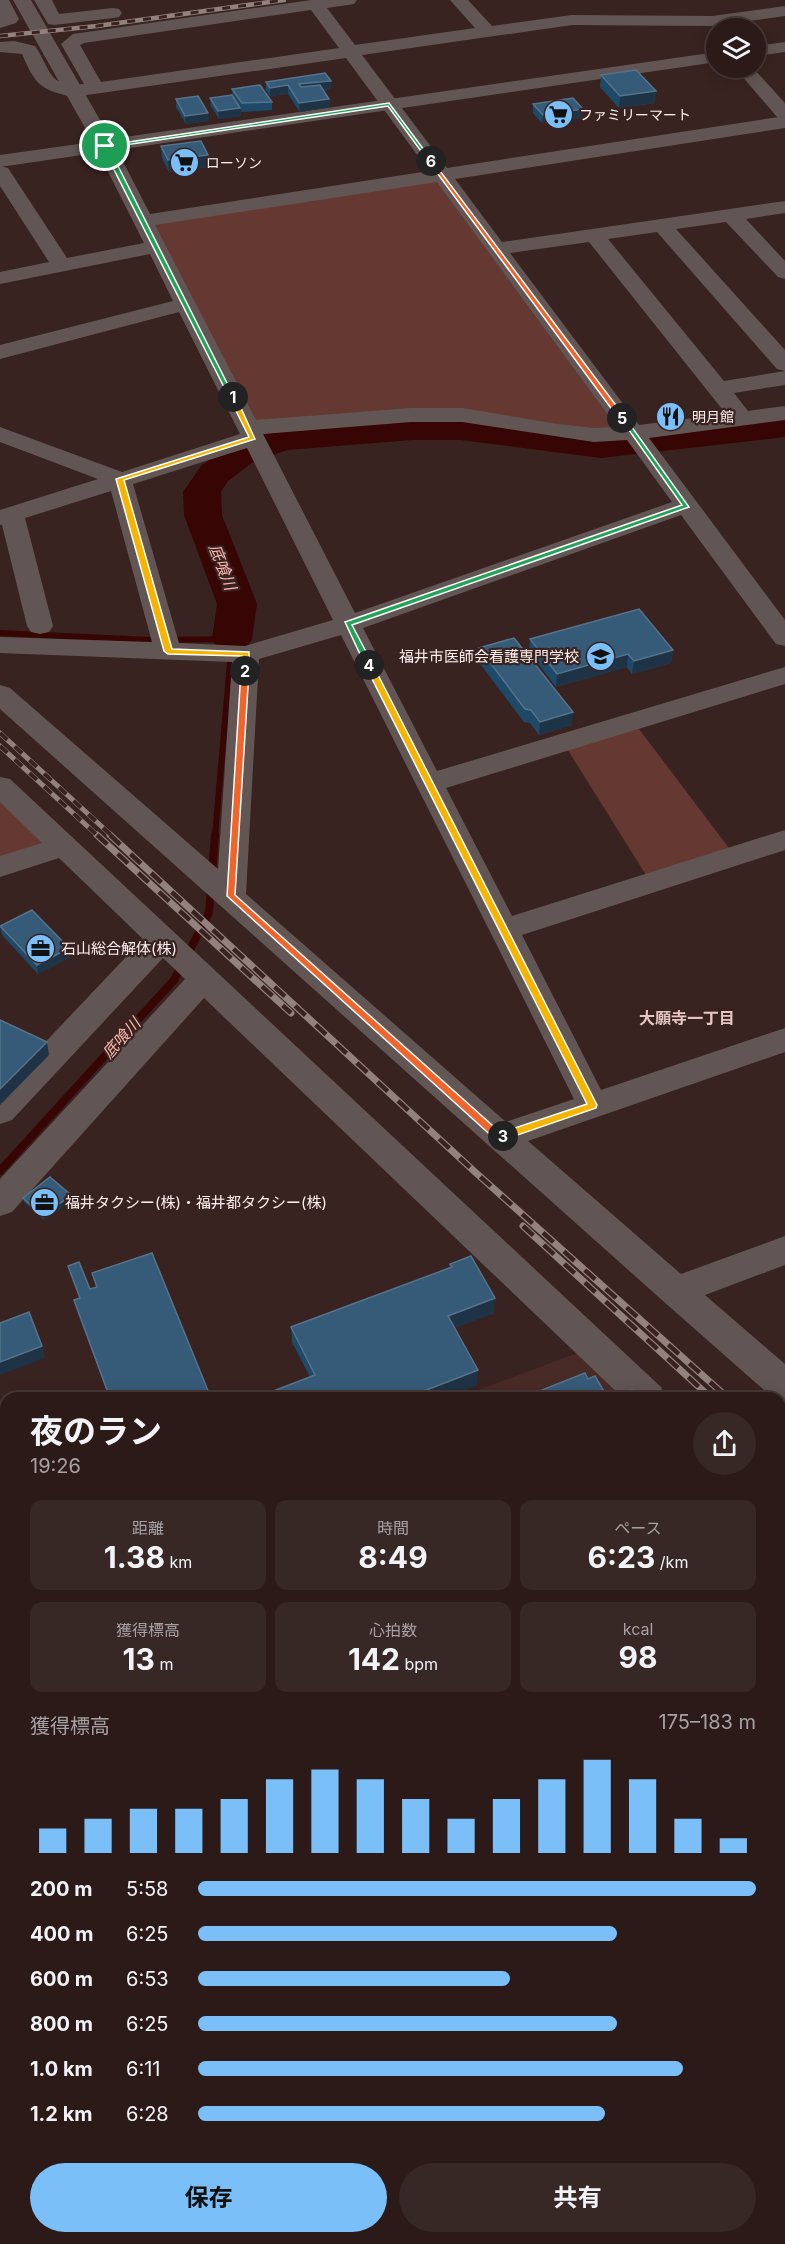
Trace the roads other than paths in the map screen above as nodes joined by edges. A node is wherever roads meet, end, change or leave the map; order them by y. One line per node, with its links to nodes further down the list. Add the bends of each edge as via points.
1 (0, 0): 12 (street, via 10,19)
2 (22, 0): 22 (street)
3 (43, 0): 8 (street, via 54,20)
4 (348, 0): 7 (street)
5 (459, 0): 14 (street)
6 (710, 0): 10 (street)
7 (316, 5): 18 (street); 21 (street, via 80,38 70,44)
8 (133, 10)
9 (785, 11): 11 (street)
10 (714, 18)
11 (750, 18)
12 (0, 23)
13 (706, 25): 14 (street, via 572,20)
14 (488, 33): 18 (street)
15 (0, 47): 22 (street, via 29,50 45,83)
16 (785, 47): 17 (street)
17 (766, 50)
18 (351, 52): 21 (street); 23 (street)
19 (706, 59): 23 (street)
20 (753, 78): 24 (street)
21 (95, 88): 22 (street)
22 (73, 91): 26 (street)
23 (389, 104): 26 (street); 28 (street)
24 (785, 114)
25 (785, 122): 28 (street)
26 (105, 146): 27 (street, via 44,155 11,170); 31 (street)
27 (0, 165): 36 (street)
28 (440, 174): 31 (street); 35 (street)
29 (781, 213): 30 (street)
30 (731, 215): 32 (street); 37 (street)
31 (143, 221): 34 (street)
32 (662, 225): 33 (street); 41 (street)
33 (594, 235): 35 (street); 43 (street)
34 (156, 247): 36 (street); 39 (street)
35 (496, 249): 47 (street)
36 (62, 266): 38 (street)
37 (785, 273)
38 (0, 278)
39 (185, 303): 40 (street); 46 (street)
40 (0, 352)
41 (785, 364)
42 (785, 378): 43 (street)
43 (719, 389): 45 (street)
44 (785, 413): 45 (street)
45 (742, 418): 47 (street)
46 (251, 433): 47 (street, via 411,415 462,415 594,435); 51 (street); 55 (street)
47 (633, 433): 52 (street)
48 (0, 434): 49 (street)
49 (34, 447): 50 (street); 51 (street)
50 (0, 457)
51 (120, 479): 53 (street); 58 (street)
52 (687, 506): 55 (street); 57 (street)
53 (6, 516): 56 (street)
54 (0, 624): 56 (street)
55 (348, 624): 60 (street); 63 (street)
56 (40, 626): 58 (street)
57 (785, 638)
58 (166, 641): 59 (street); 60 (street)
59 (0, 645)
60 (246, 654): 68 (street)
61 (785, 675): 63 (street)
62 (0, 694): 68 (street)
63 (429, 783): 69 (street)
64 (0, 786): 66 (street)
65 (785, 840): 69 (street)
66 (64, 846): 67 (street); 70 (street)
67 (0, 867)
68 (231, 896): 75 (street)
69 (503, 930): 73 (street)
70 (162, 939): 71 (street); 74 (street)
71 (204, 978): 76 (street); 80 (street)
72 (785, 1040): 73 (street)
73 (593, 1105): 75 (street)
74 (0, 1111)
75 (500, 1137): 78 (street)
76 (0, 1202)
77 (785, 1250): 78 (street)
78 (676, 1291): 79 (street)
79 (785, 1386)
80 (642, 1392)

